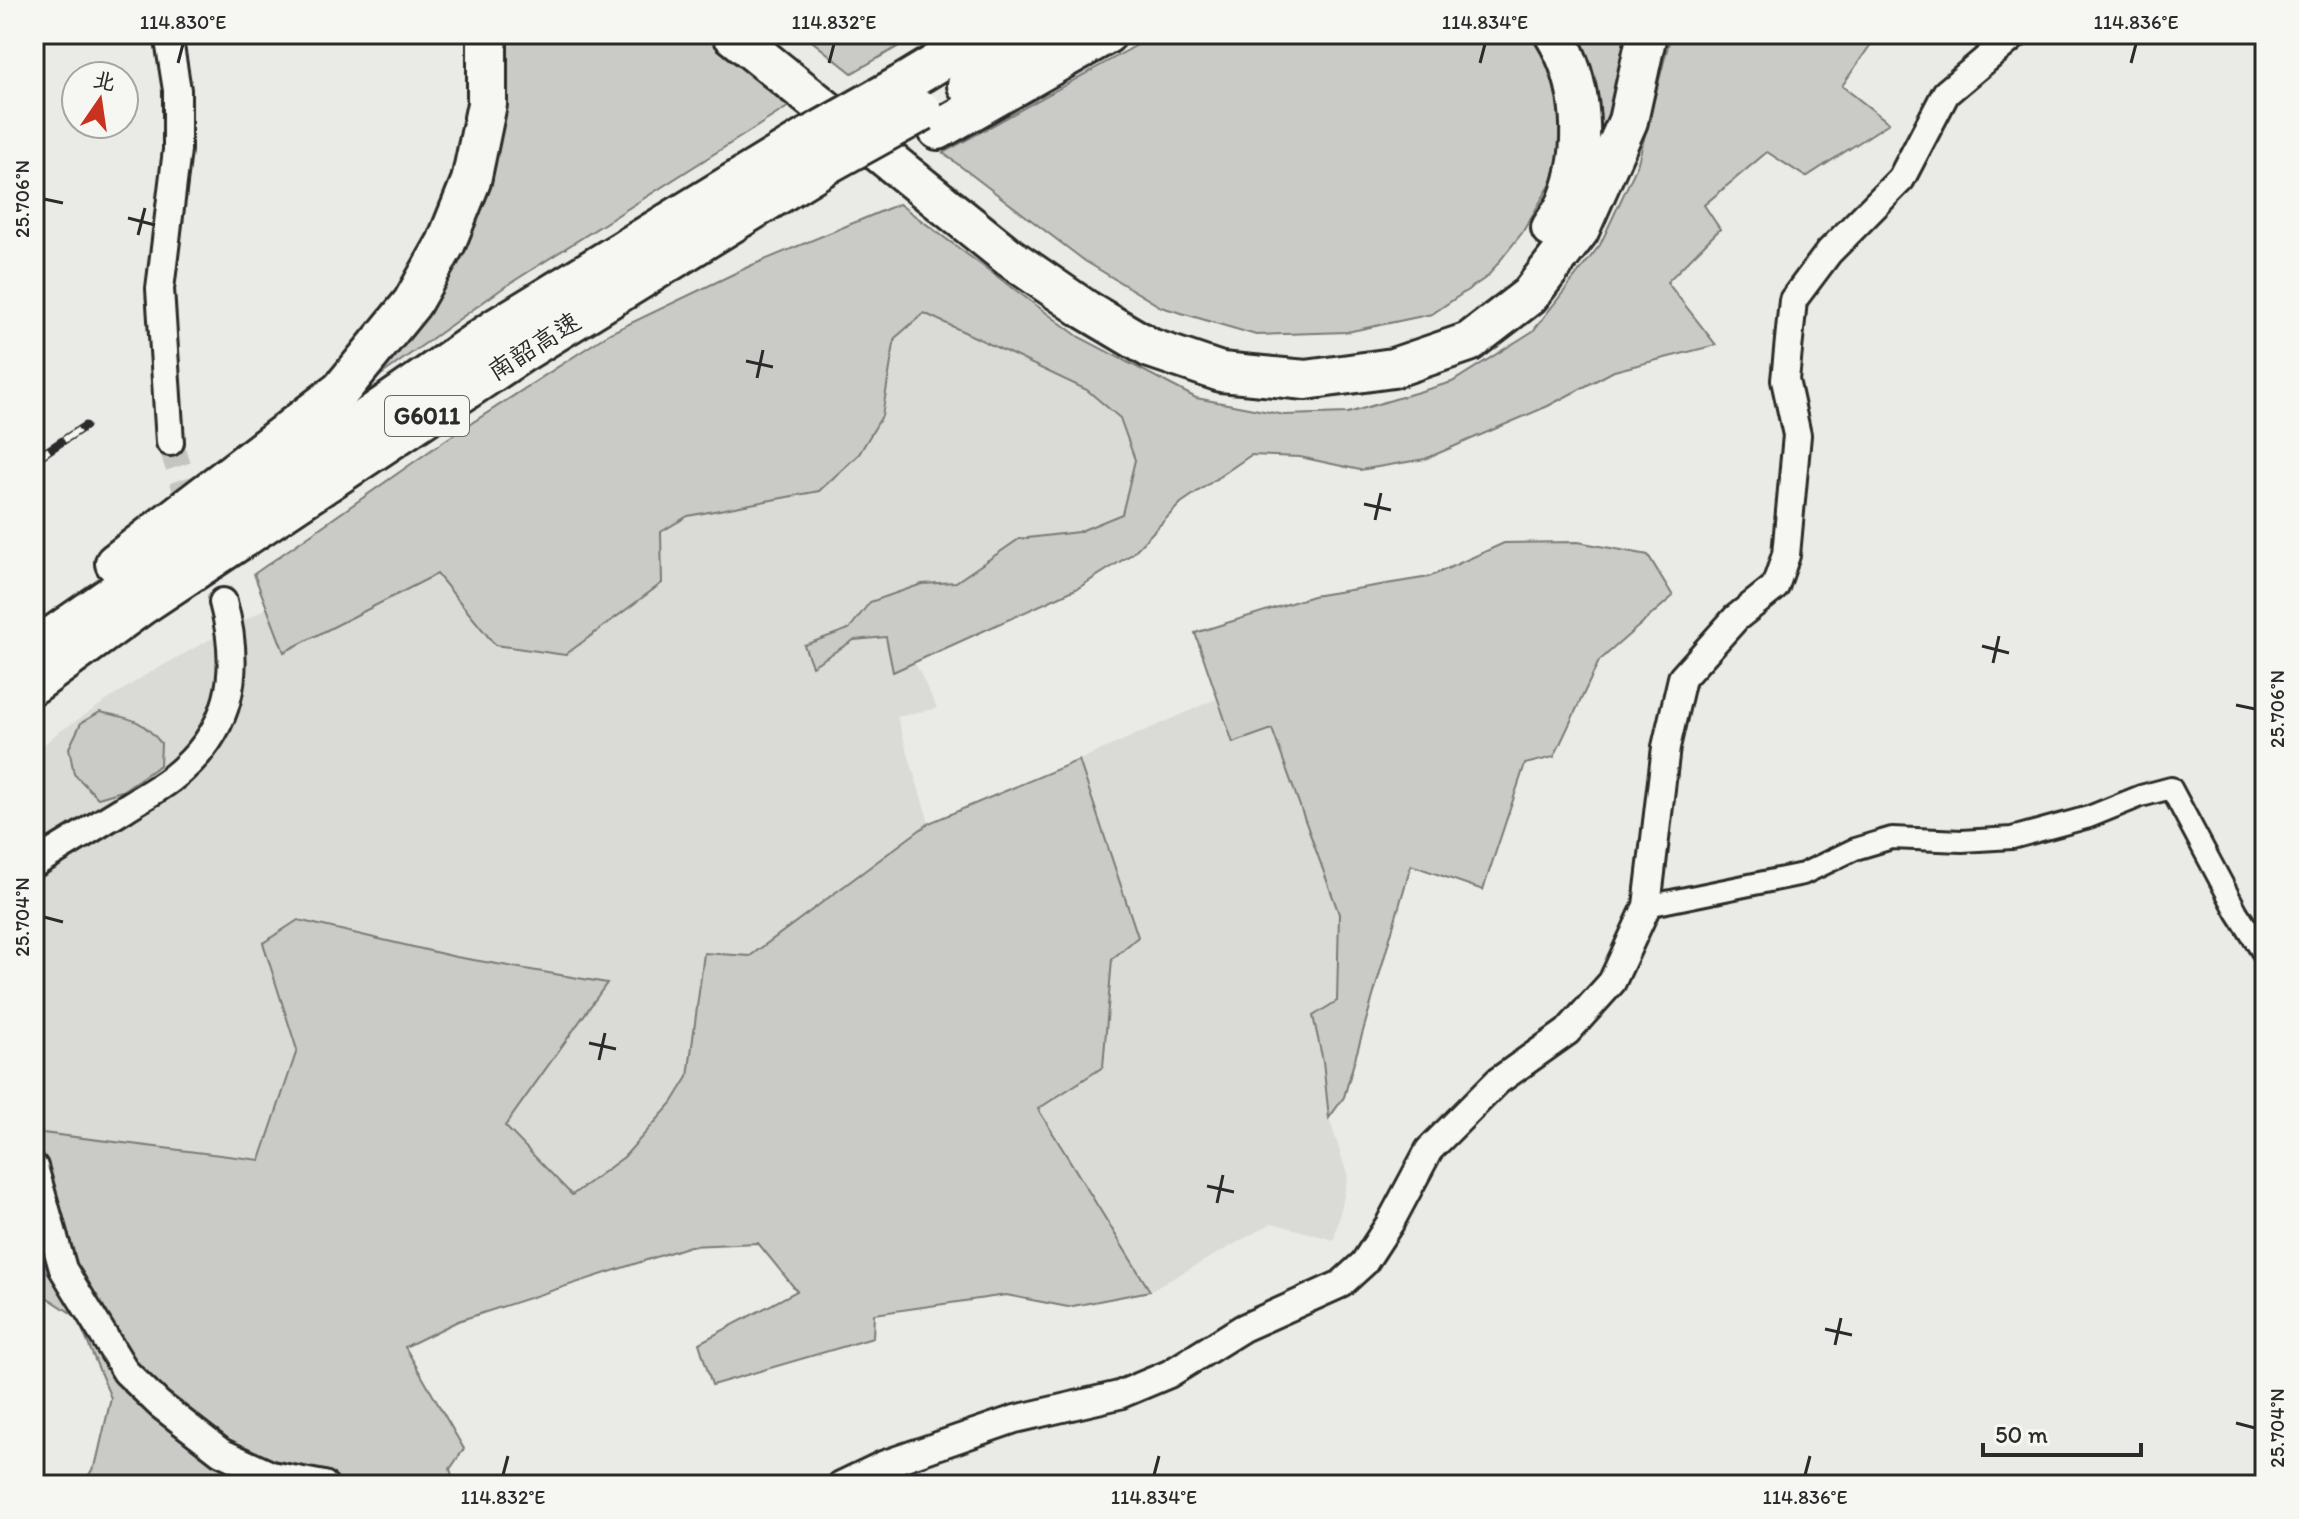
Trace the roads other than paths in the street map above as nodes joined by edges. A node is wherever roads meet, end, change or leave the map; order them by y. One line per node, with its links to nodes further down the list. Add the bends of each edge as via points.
1 (168, 34): 13 (street, via 177,90 177,150 160,289)
2 (487, 34): 15 (highway, via 487,104 471,181 446,243 412,303 341,390)
3 (732, 34): 9 (highway, via 1009,257 1086,310 1150,348 1221,372 1306,380 1393,368 1469,342 1529,296 1579,231 1628,121)
4 (765, 34): 8 (highway, via 965,199 1065,273 1207,345 1286,360 1366,356 1431,333 1496,294 1537,250 1567,203 1579,152 1579,112 1568,56)
5 (985, 34): 11 (highway, 南韶高速 / G6011)
6 (1050, 34): 11 (highway, 南韶高速 / G6011)
7 (1107, 34): 11 (highway)
8 (1554, 34)
9 (1647, 34)
10 (2016, 34): 19 (street, via 1946,93 1901,179 1829,252 1793,300 1785,380 1797,435 1786,555 1775,587 1736,618 1682,678 1666,747)
11 (921, 108): 12 (highway, 南韶高速 / G6011, bridge); 12 (highway)
12 (827, 162): 16 (highway, 南韶高速 / G6011, via 496,328); 17 (highway, 南韶高速 / G6011, via 523,352 141,606)
13 (170, 442)
14 (223, 602): 18 (street, via 232,635 231,690 199,752 171,779)
15 (34, 624)
16 (34, 649)
17 (34, 684)
18 (34, 864)
19 (1647, 906): 20 (street, via 1803,874 1892,838 2012,838 2171,788); 23 (street, via 1612,982 1567,1032 1498,1081 1429,1150 1364,1263 1341,1284 1243,1328 1169,1374 1119,1395 1015,1419 885,1464)
20 (2265, 956)
21 (34, 1167): 22 (street, via 63,1269 126,1372 221,1452 271,1475)
22 (324, 1485)
23 (841, 1485)

